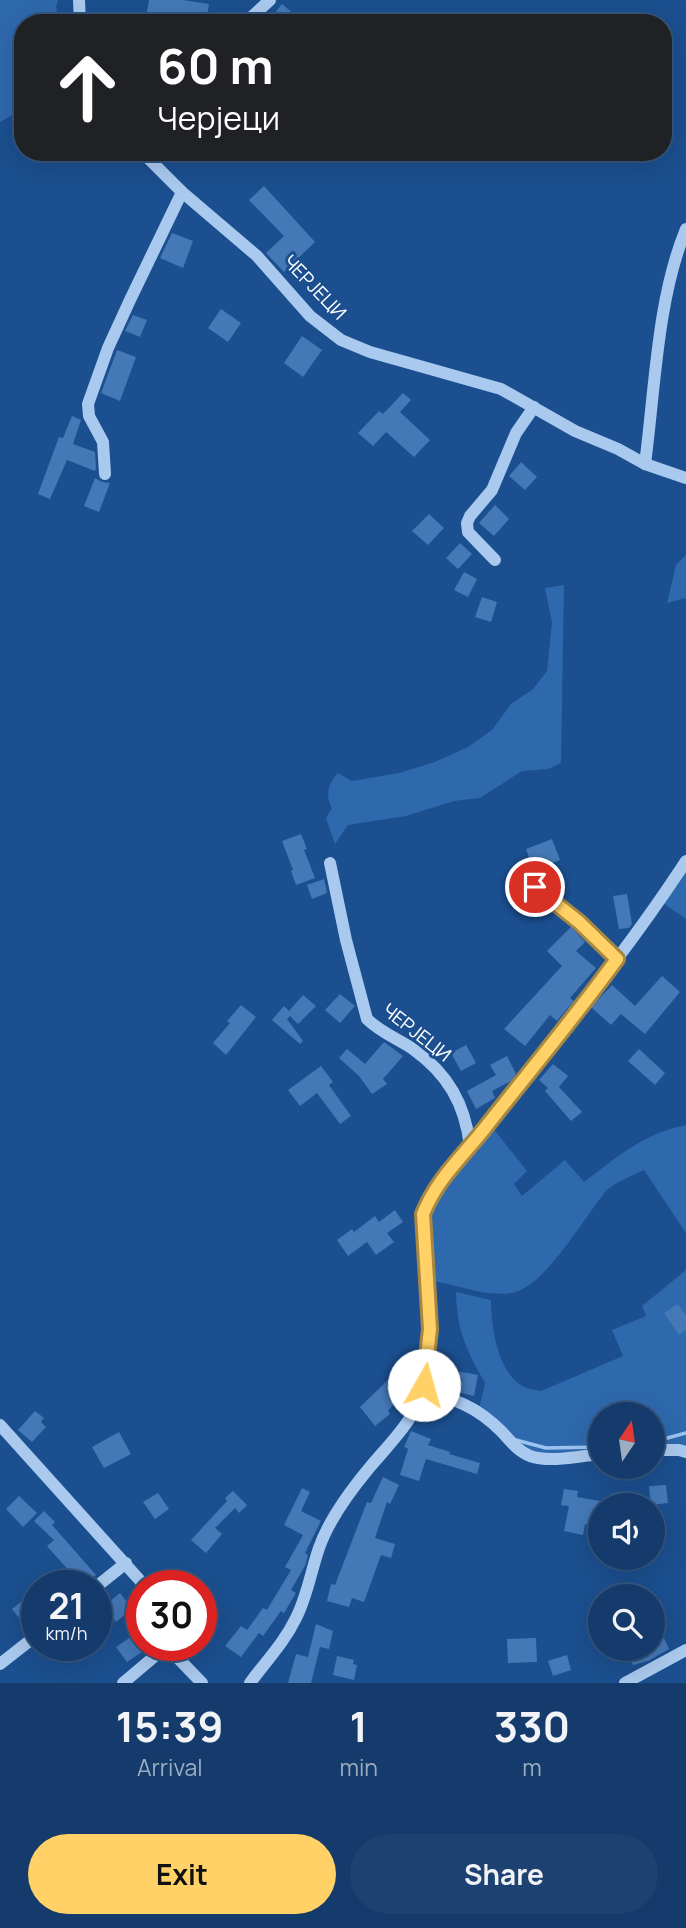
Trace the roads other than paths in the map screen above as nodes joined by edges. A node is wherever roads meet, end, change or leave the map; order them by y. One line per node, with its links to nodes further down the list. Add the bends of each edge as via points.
1 (270, 0): 2 (street)
2 (255, 14)
3 (151, 161): 4 (street, ЧЕРЈЕЦИ)
4 (182, 192): 6 (street, ЧЕРЈЕЦИ, via 252,251 310,316 341,340 501,389); 8 (street, via 124,312 88,404 103,442)
5 (686, 229): 7 (street, via 664,307)
6 (534, 407): 7 (street, ЧЕРЈЕЦИ); 10 (street, via 516,433 492,490 467,523 468,532)
7 (645, 464): 9 (street, ЧЕРЈЕЦИ)
8 (105, 474)
9 (686, 478)
10 (495, 560)
11 (686, 861): 14 (street)
12 (330, 863): 15 (street, ЧЕРЈЕЦИ, via 367,1019 413,1049 447,1081 462,1107)
13 (535, 887): 14 (street)
14 (617, 959): 15 (street)
15 (470, 1146): 16 (street, via 439,1181 423,1214 430,1329)
16 (420, 1396): 20 (street, via 448,1398 479,1412 533,1457); 31 (street, via 394,1441 331,1522 297,1617 270,1661)
17 (0, 1425): 21 (street)
18 (665, 1451): 19 (street)
19 (686, 1452)
20 (588, 1455)
21 (126, 1563): 22 (street); 23 (street)
22 (132, 1570)
23 (112, 1574)
24 (21, 1648): 28 (street)
25 (686, 1650): 32 (street)
26 (150, 1661): 29 (street)
27 (180, 1661): 30 (street)
28 (0, 1664)
29 (123, 1683)
30 (202, 1683)
31 (250, 1683)
32 (625, 1683)

